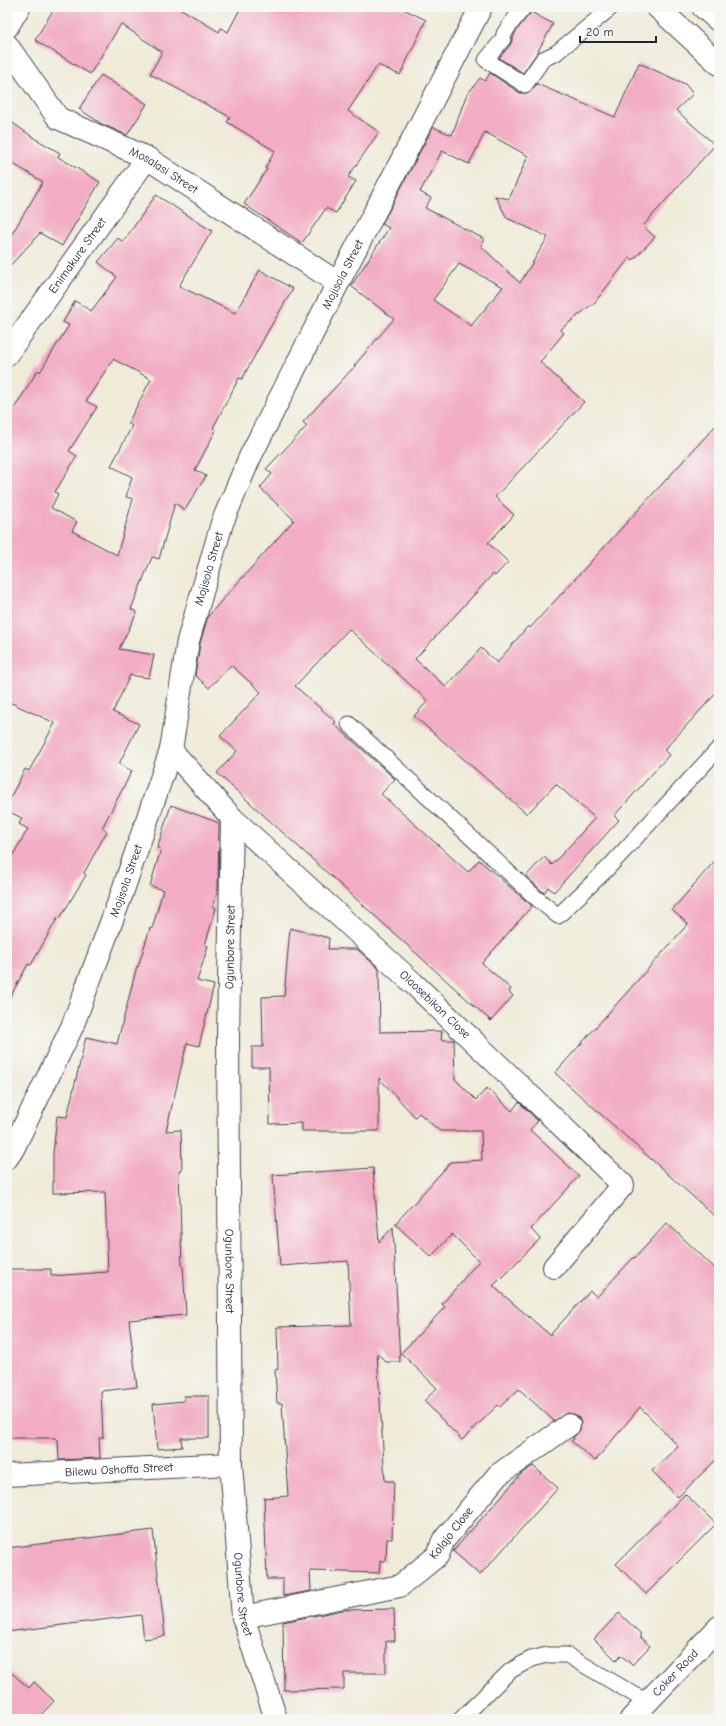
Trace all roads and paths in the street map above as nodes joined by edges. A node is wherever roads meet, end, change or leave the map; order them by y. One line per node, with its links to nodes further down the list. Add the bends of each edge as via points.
1 (19, 7): 8 (street)
2 (482, 7): 12 (street, Mojisola Street)
3 (524, 7): 4 (lane, via 509,26 503,40 486,60 525,85 543,59 556,53)
4 (612, 7)
5 (657, 7): 10 (street)
6 (703, 7): 7 (street)
7 (719, 21)
8 (7, 27)
9 (7, 45): 11 (street, Mosalasi Street, via 58,118)
10 (719, 64)
11 (147, 158): 12 (street, Mosalasi Street); 13 (street, Enimakure Street)
12 (338, 283): 16 (street, Mojisola Street, via 250,457 222,523 188,641)
13 (7, 354)
14 (349, 724): 15 (lane, via 558,916 607,869)
15 (719, 748)
16 (170, 750): 17 (street, Olaosebikan Close); 18 (street, Mojisola Street, via 121,896 72,1027)
17 (232, 818): 19 (street, Olaosebikan Close, via 413,983 623,1185); 21 (street, Ogunbore Street, via 228,1038)
18 (7, 1158)
19 (554, 1267)
20 (569, 1425): 23 (street, Kolajo Close, via 498,1475 442,1541 438,1555 400,1586)
21 (231, 1464): 22 (street, Bilewu Oshoffa Street); 23 (street, Ogunbore Street)
22 (7, 1476)
23 (243, 1617): 26 (street, Ogunbore Street)
24 (719, 1626): 25 (street, Coker Road)
25 (646, 1702): 27 (lane, via 567,1655 547,1655 510,1671); 28 (street, Coker Road)
26 (276, 1719)
27 (461, 1719)
28 (631, 1719)

